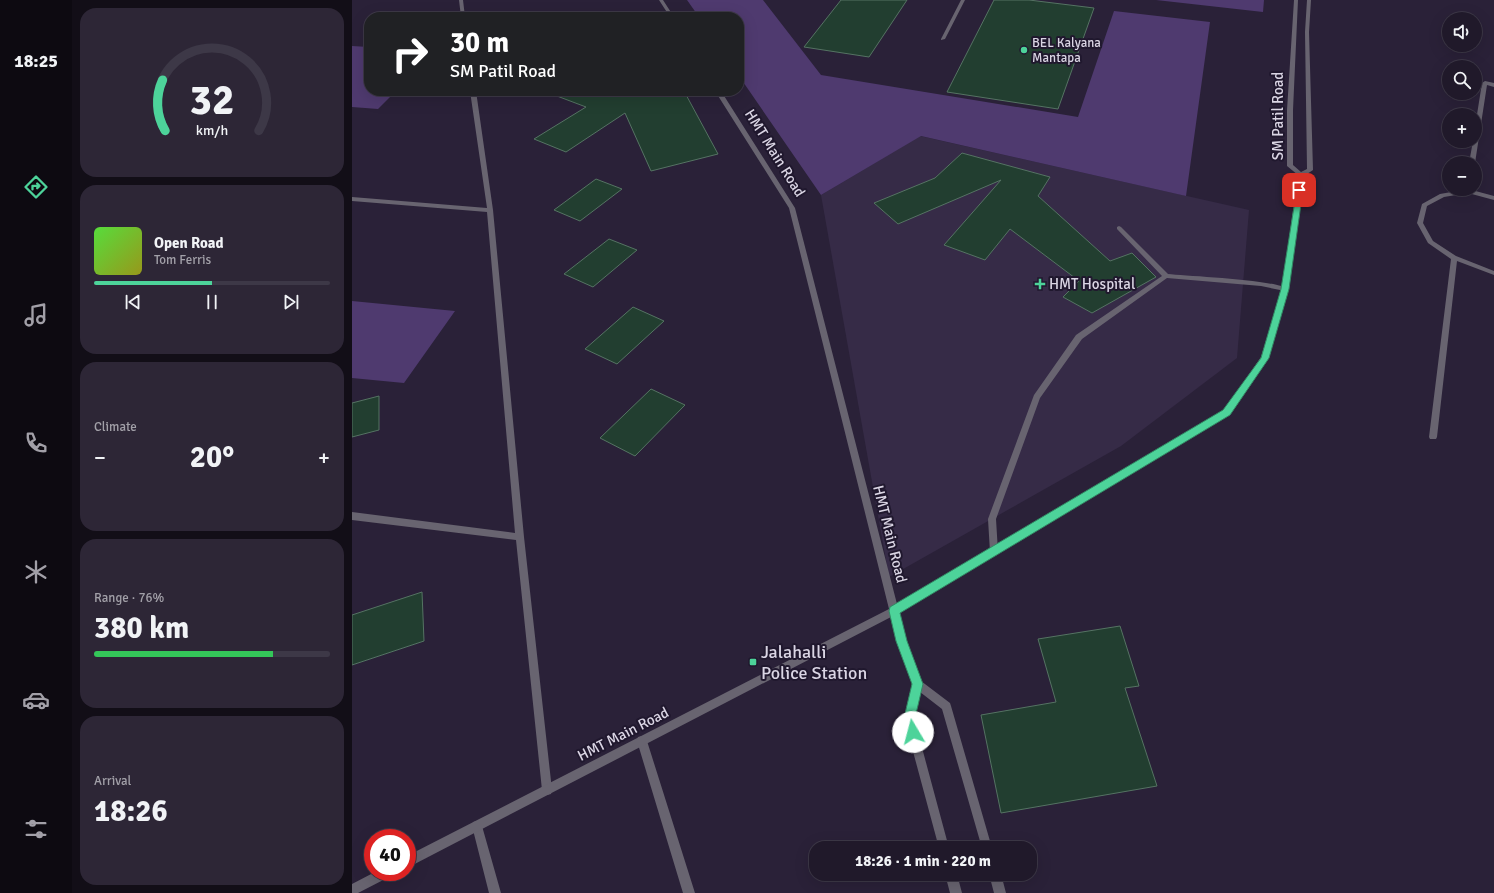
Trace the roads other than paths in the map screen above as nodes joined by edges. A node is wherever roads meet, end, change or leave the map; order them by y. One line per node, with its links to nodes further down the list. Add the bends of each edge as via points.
1 (461, 0): 6 (street)
2 (661, 0): 7 (street)
3 (963, 0): 8 (street)
4 (1296, 0): 13 (street, SM Patil Road, via 1290,110 1290,166)
5 (1309, 0): 13 (street, via 1307,32 1310,170)
6 (462, 12)
7 (669, 12)
8 (942, 39)
9 (1494, 85): 12 (street, via 1485,83)
10 (474, 96): 18 (street)
11 (721, 96): 28 (street, HMT Main Road, via 792,208)
12 (1473, 156)
13 (1301, 175): 23 (street, SM Patil Road)
14 (1482, 194): 16 (street)
15 (1442, 195): 20 (street, via 1424,205 1420,223 1430,242)
16 (1494, 198)
17 (352, 199): 18 (street)
18 (490, 210): 26 (street)
19 (1119, 228): 22 (street)
20 (1454, 258): 21 (street); 24 (street)
21 (1494, 272)
22 (1166, 276): 23 (street, via 1261,284); 27 (street, via 1079,337 1037,398 992,519)
23 (1285, 289): 27 (street, SM Patil Road, via 1265,358 1226,413)
24 (1433, 437)
25 (352, 516): 26 (street)
26 (520, 537): 31 (street)
27 (994, 552): 28 (street, SM Patil Road)
28 (894, 611): 29 (street); 30 (street, HMT Main Road)
29 (917, 684): 33 (street, via 910,718); 34 (street, via 946,706)
30 (642, 741): 31 (street, HMT Main Road); 41 (street)
31 (547, 790): 32 (street, HMT Main Road)
32 (477, 826): 35 (street, HMT Main Road); 40 (street)
33 (942, 841)
34 (985, 841)
35 (416, 857)
36 (370, 881): 39 (street)
37 (953, 881): 42 (street)
38 (997, 881): 43 (street)
39 (352, 890)
40 (495, 893)
41 (689, 893)
42 (956, 893)
43 (1000, 893)

